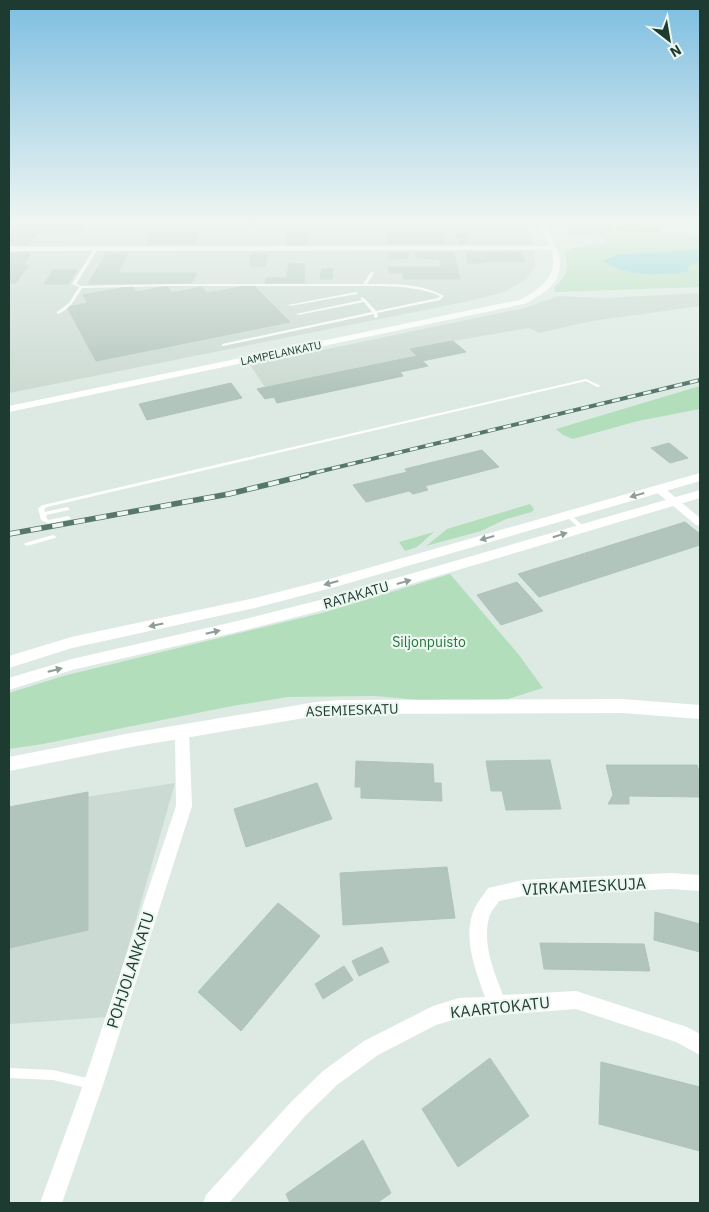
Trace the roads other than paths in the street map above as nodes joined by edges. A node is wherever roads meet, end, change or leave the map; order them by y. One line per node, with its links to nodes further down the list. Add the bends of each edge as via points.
1 (78, 278): 7 (lane, via 74,284)
2 (369, 278): 6 (lane)
3 (554, 278): 4 (street, LAMPELANKATU)
4 (547, 284): 16 (street, LAMPELANKATU, via 521,296 488,305); 17 (street, LAMPELANKATU, via 533,297 501,307)
5 (348, 286): 6 (lane); 7 (lane); 8 (lane)
6 (364, 286): 13 (lane, via 410,287 442,296 438,300)
7 (81, 287): 11 (lane, via 70,304)
8 (356, 293): 9 (lane); 10 (lane)
9 (365, 301): 12 (lane); 13 (lane)
10 (290, 305)
11 (58, 313)
12 (298, 314)
13 (376, 316): 14 (lane)
14 (223, 345)
15 (599, 386): 23 (lane, via 586,380 44,506 41,508)
16 (9, 403)
17 (9, 409)
18 (700, 477): 19 (main road, RATAKATU)
19 (659, 489): 21 (street); 24 (main road, RATAKATU, one-way to 24)
20 (700, 494): 21 (main road, RATAKATU)
21 (674, 502): 26 (street); 27 (main road, RATAKATU)
22 (67, 509): 23 (lane)
23 (43, 514): 25 (lane, via 44,520 49,522)
24 (568, 515): 27 (lane); 30 (main road, RATAKATU, one-way to 30, via 264,601 71,643)
25 (68, 518)
26 (700, 523)
27 (583, 529): 31 (main road, RATAKATU, one-way to 27, via 52,670 346,599)
28 (53, 537): 29 (lane)
29 (27, 544)
30 (9, 662)
31 (9, 684)
32 (700, 712): 33 (main road, ASEMIESKATU, via 622,706 340,707)
33 (182, 732): 34 (main road, ASEMIESKATU); 39 (street, POHJOLANKATU, via 184,806)
34 (9, 764)
35 (700, 883): 36 (street, VIRKAMIESKUJA, via 671,881 523,888 494,894 480,916 479,945)
36 (497, 1004): 37 (street, KAARTOKATU, via 576,1000 680,1034); 41 (street, KAARTOKATU, via 459,1008 433,1016 371,1048 330,1078 298,1109)
37 (700, 1045)
38 (9, 1073): 39 (lane, via 53,1075)
39 (93, 1085): 40 (street, POHJOLANKATU)
40 (52, 1203)
41 (214, 1203)

